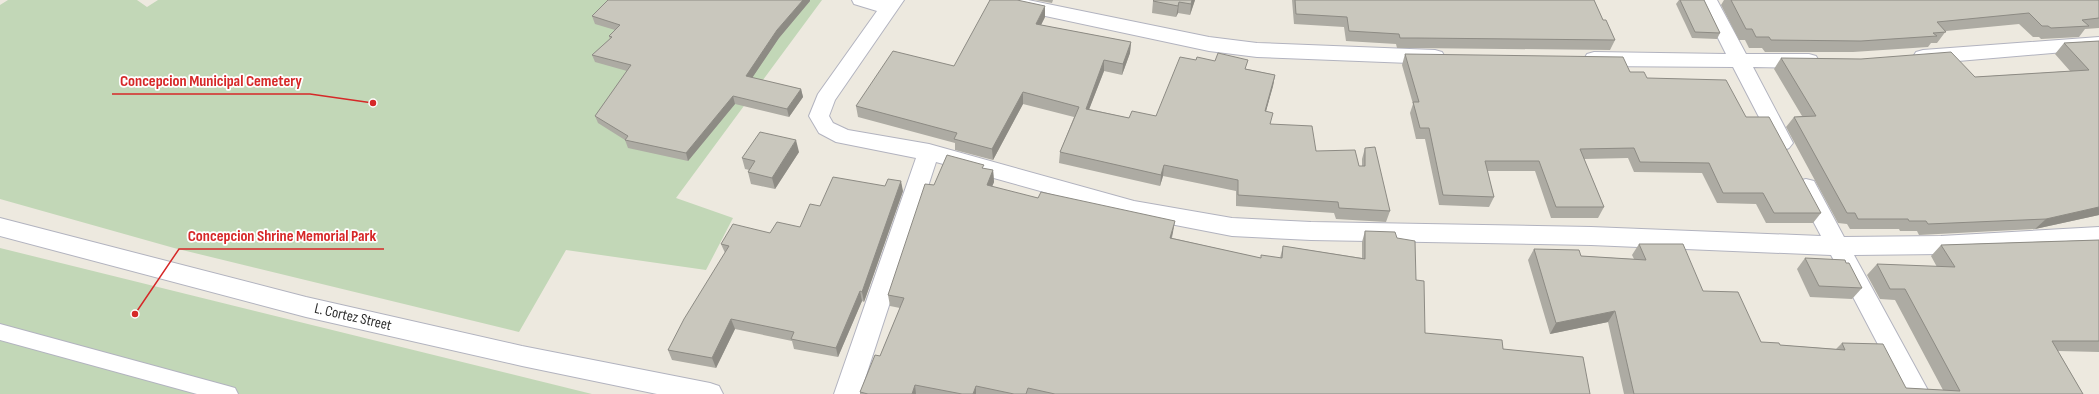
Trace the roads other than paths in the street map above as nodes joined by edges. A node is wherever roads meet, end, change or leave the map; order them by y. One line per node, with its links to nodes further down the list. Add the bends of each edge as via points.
1 (861, 0): 4 (street)
2 (999, 0): 6 (street, via 1201,42 1257,50)
3 (1708, 0): 9 (street)
4 (892, 4): 11 (street, via 825,99 819,116 826,128 843,137)
5 (2099, 43): 8 (street)
6 (1453, 57)
7 (1580, 59): 9 (street)
8 (1905, 59)
9 (1738, 60): 10 (street); 14 (street)
10 (1830, 61)
11 (929, 152): 14 (street, via 1134,209 1232,227 1311,231 1591,236); 18 (street)
12 (0, 227): 17 (street, L. Cortez Street, via 306,307 522,356)
13 (2099, 236): 14 (street, via 1940,245)
14 (1838, 246): 19 (street)
15 (0, 332): 16 (lane)
16 (228, 394)
17 (710, 394)
18 (846, 394)
19 (1917, 394)

